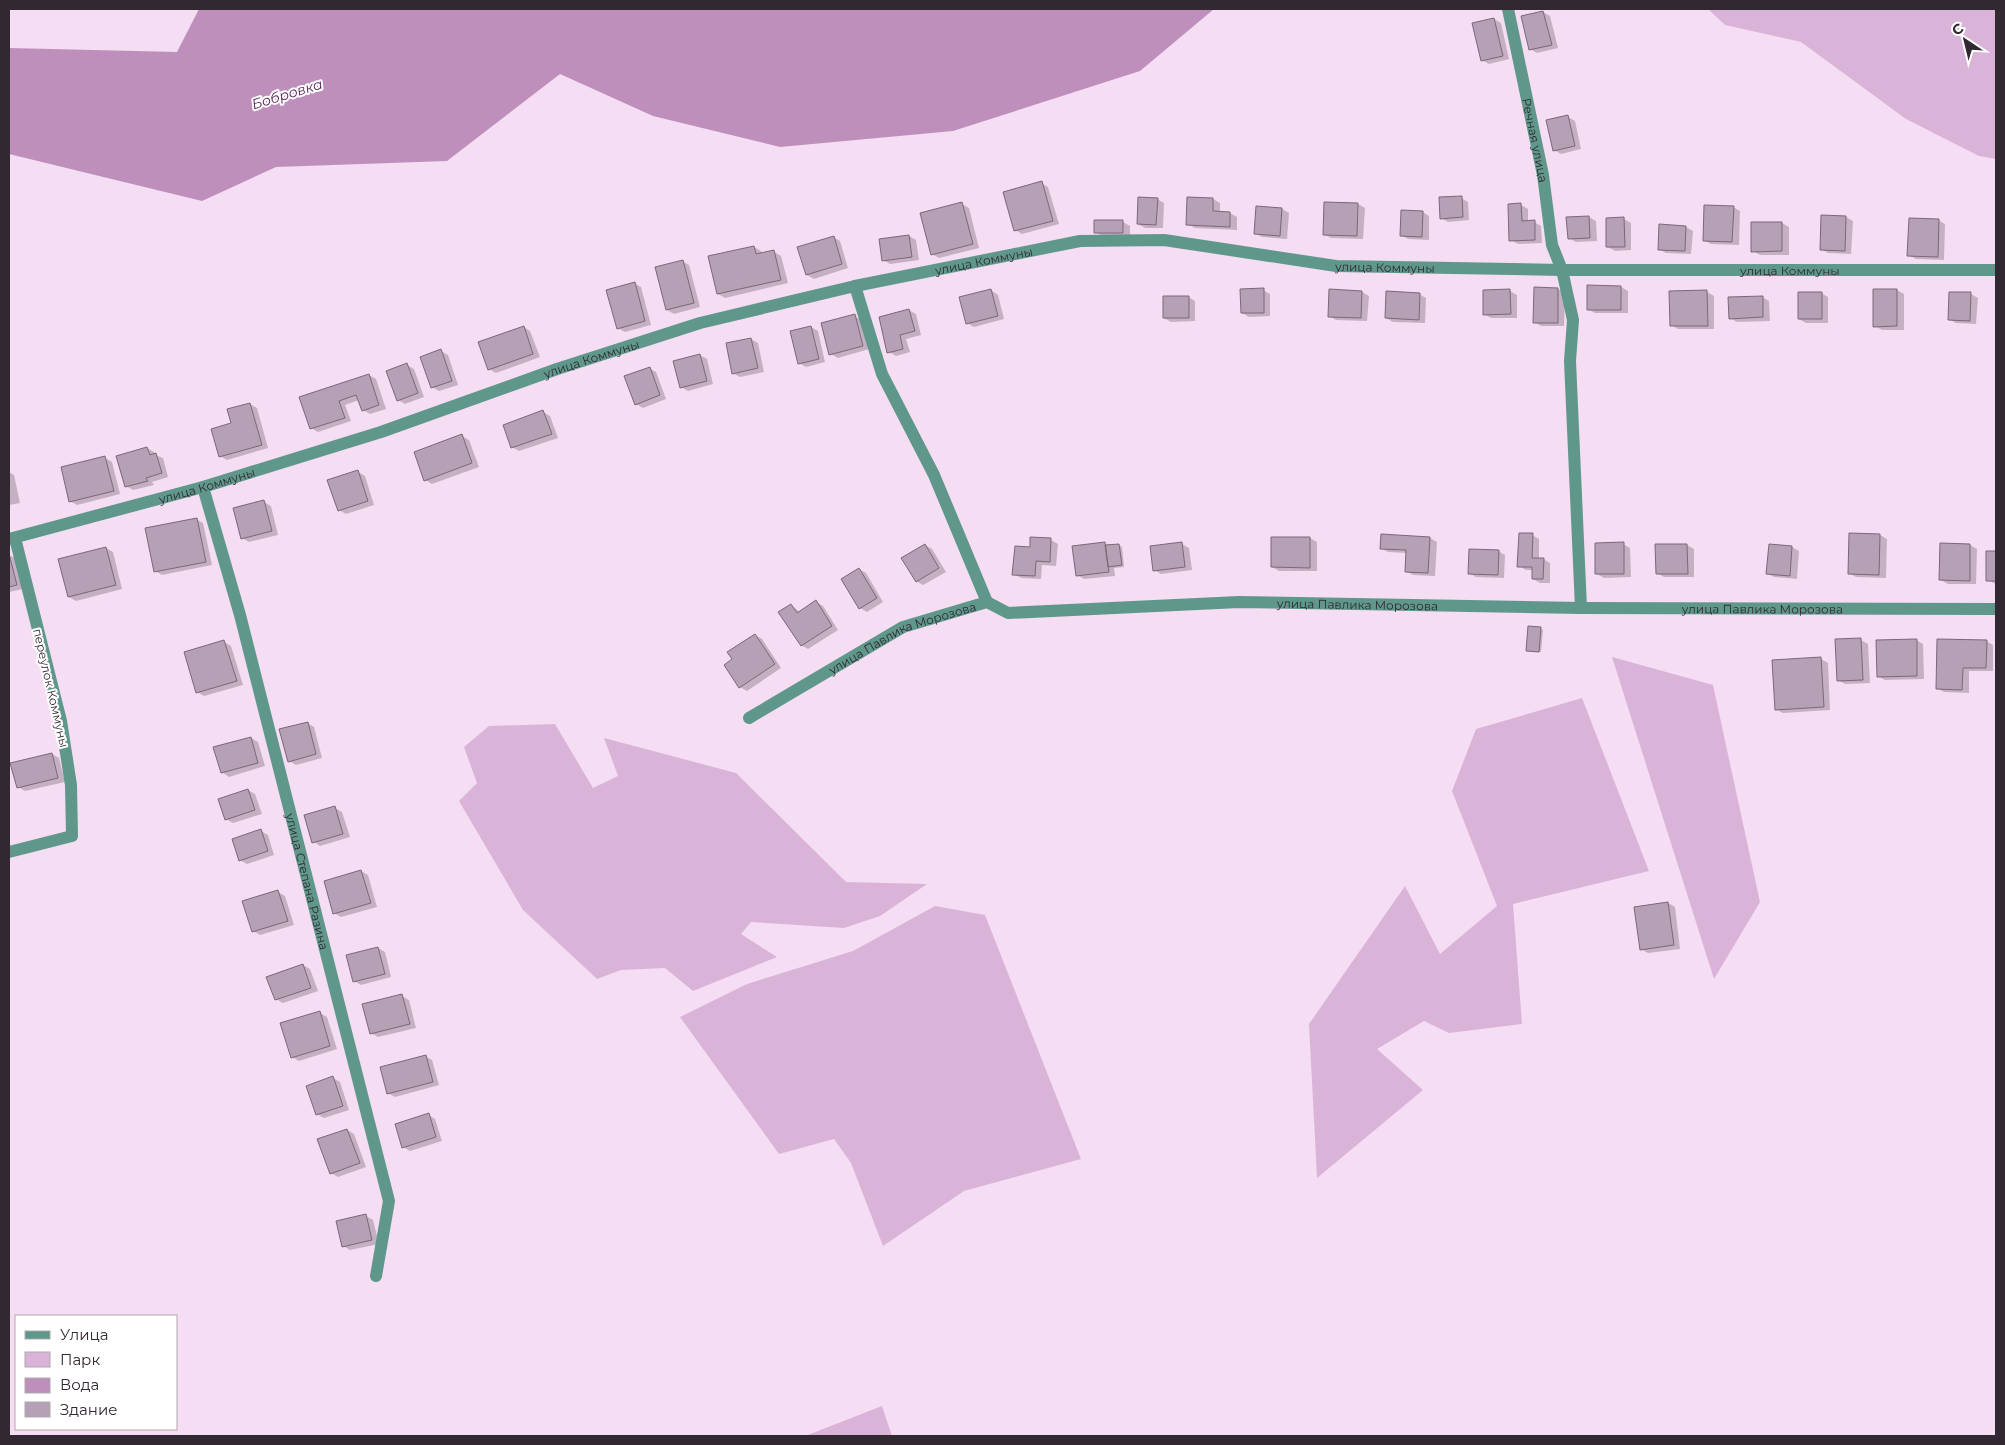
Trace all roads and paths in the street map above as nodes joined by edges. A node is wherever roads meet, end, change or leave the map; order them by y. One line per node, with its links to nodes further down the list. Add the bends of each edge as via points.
1 (1508, 9): 2 (street, Речная улица, via 1543,176 1552,245)
2 (1562, 270): 3 (street, улица Коммуны); 4 (street, улица Коммуны, via 1336,266 1164,240 1080,241); 8 (street, Речная улица, via 1573,320 1570,361)
3 (1996, 270)
4 (855, 286): 5 (street, улица Коммуны, via 700,323 557,369 381,432); 7 (street, via 882,374 934,475)
5 (203, 487): 6 (street, улица Коммуны); 12 (street, улица Степана Разина, via 240,615 390,1201)
6 (12, 538): 11 (street, переулок Коммуны, via 61,721 70,785 72,836)
7 (988, 602): 8 (street, улица Павлика Морозова, via 1008,613 1239,602); 10 (street, улица Павлика Морозова, via 903,627)
8 (1581, 608): 9 (street, улица Павлика Морозова)
9 (1996, 609)
10 (749, 718)
11 (9, 852)
12 (376, 1276)

